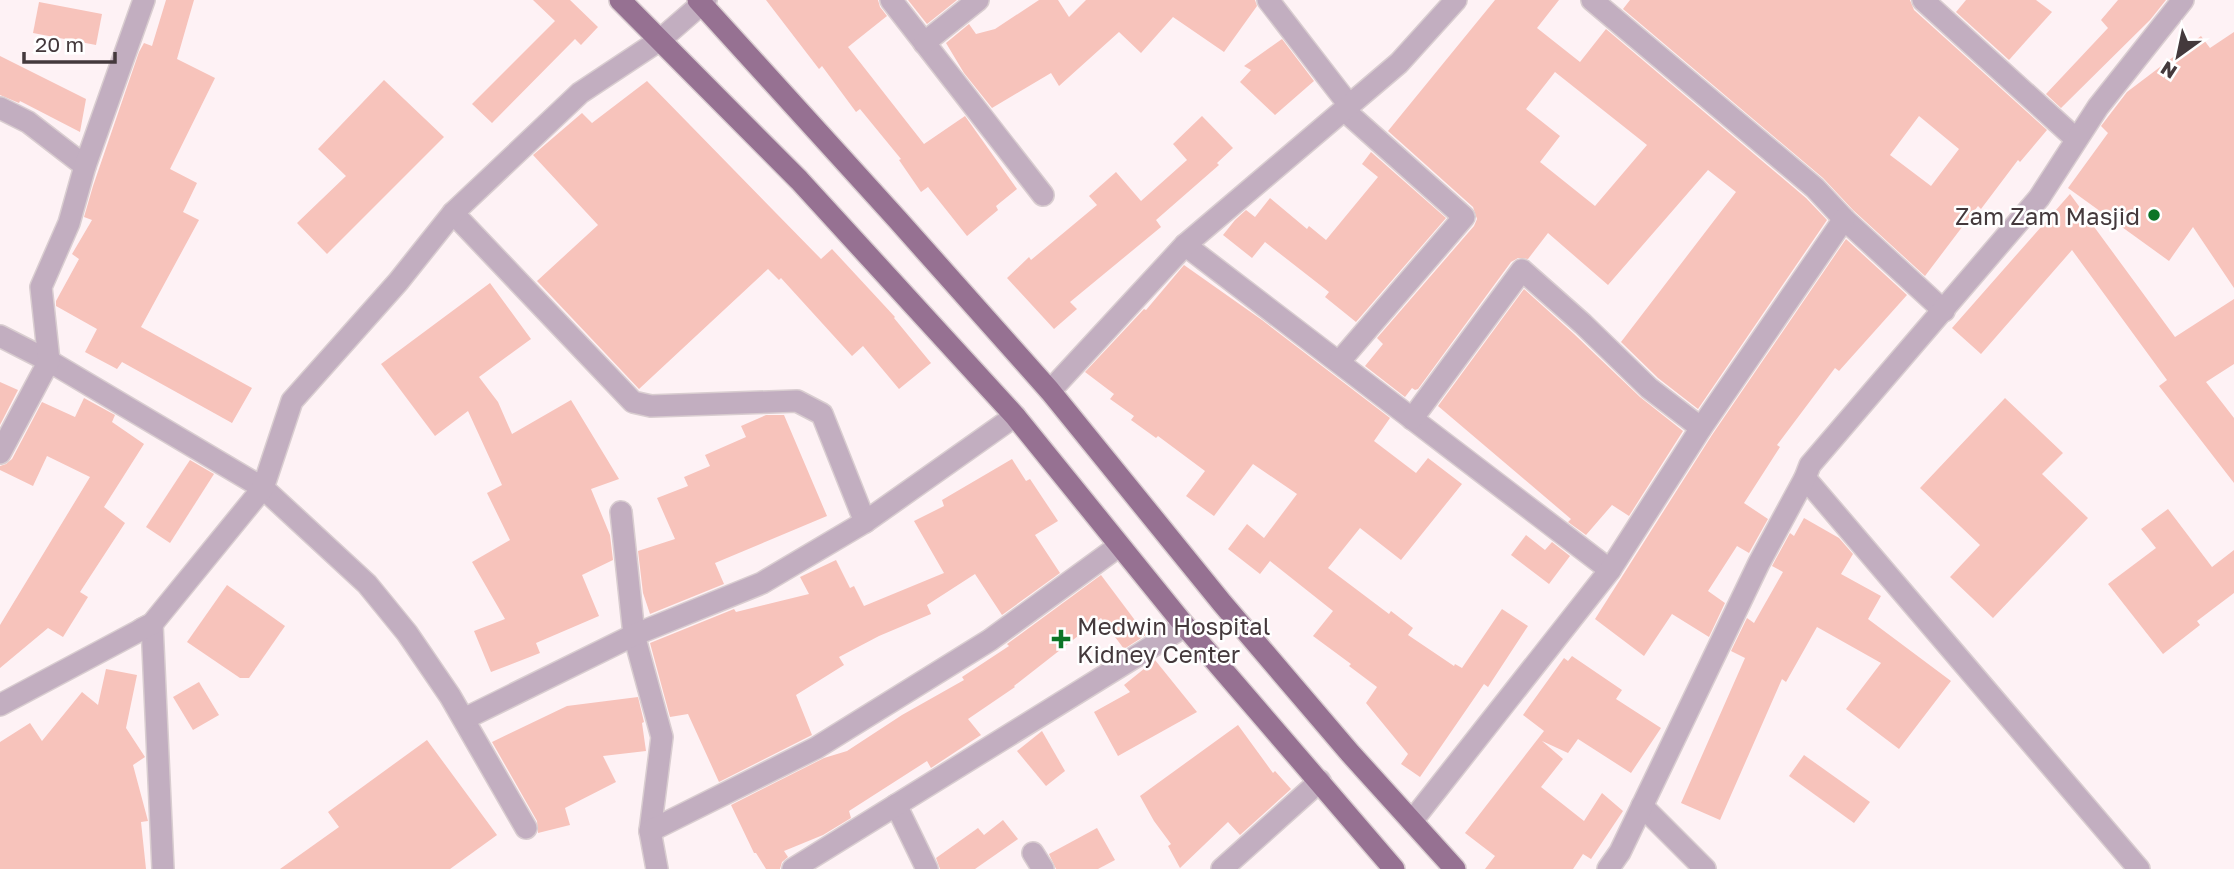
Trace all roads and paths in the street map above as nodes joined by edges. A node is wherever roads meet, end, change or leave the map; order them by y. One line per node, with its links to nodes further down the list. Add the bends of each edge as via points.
1 (144, 0): 16 (street)
2 (620, 0): 11 (main road)
3 (891, 0): 12 (street)
4 (978, 0): 12 (street)
5 (1268, 0): 13 (street)
6 (1456, 0): 13 (street, via 1399,64)
7 (1592, 0): 19 (street, via 1815,188)
8 (1923, 0): 15 (street)
9 (2183, 0): 15 (street)
10 (702, 1): 11 (street); 25 (main road)
11 (660, 40): 18 (street, via 580,93); 26 (main road, via 799,180)
12 (924, 43): 17 (street)
13 (1346, 107): 20 (street); 24 (street, via 1464,217)
14 (0, 108): 16 (street, via 28,122)
15 (2076, 139): 21 (street, via 2039,198)
16 (85, 166): 23 (street, via 69,223 41,287)
17 (1043, 195)
18 (453, 213): 31 (street, via 292,401); 33 (street, via 634,402 651,406 797,401 822,414)
19 (1844, 219): 21 (street); 28 (street)
20 (1185, 245): 24 (street); 25 (street)
21 (1944, 310): 30 (street, via 1810,465)
22 (0, 336): 23 (street)
23 (49, 361): 29 (street); 31 (street)
24 (1339, 362): 27 (street)
25 (1050, 391): 44 (main road, via 1214,592)
26 (1015, 416): 33 (street); 34 (main road)
27 (1412, 418): 28 (street, via 1522,270 1649,388); 35 (street)
28 (1701, 428): 35 (street)
29 (0, 453)
30 (1805, 478): 43 (street); 56 (street)
31 (263, 488): 36 (street); 40 (street, via 367,584 407,633)
32 (621, 512): 38 (street)
33 (865, 522): 38 (street, via 762,583)
34 (1119, 546): 37 (main road); 46 (street, via 990,640 816,748)
35 (1610, 570): 44 (street)
36 (152, 624): 39 (street); 47 (street)
37 (1185, 626): 41 (main road); 42 (street)
38 (634, 635): 40 (street); 46 (street, via 662,737)
39 (0, 705)
40 (464, 719): 45 (street)
41 (1320, 781): 51 (street); 52 (main road)
42 (896, 805): 49 (street); 50 (street)
43 (1642, 806): 54 (street); 55 (street)
44 (1412, 821): 53 (main road)
45 (526, 828)
46 (650, 831): 48 (street)
47 (163, 869)
48 (656, 869)
49 (793, 869)
50 (927, 869)
51 (1222, 869)
52 (1394, 869)
53 (1455, 869)
54 (1608, 869)
55 (1705, 869)
56 (2139, 869)

